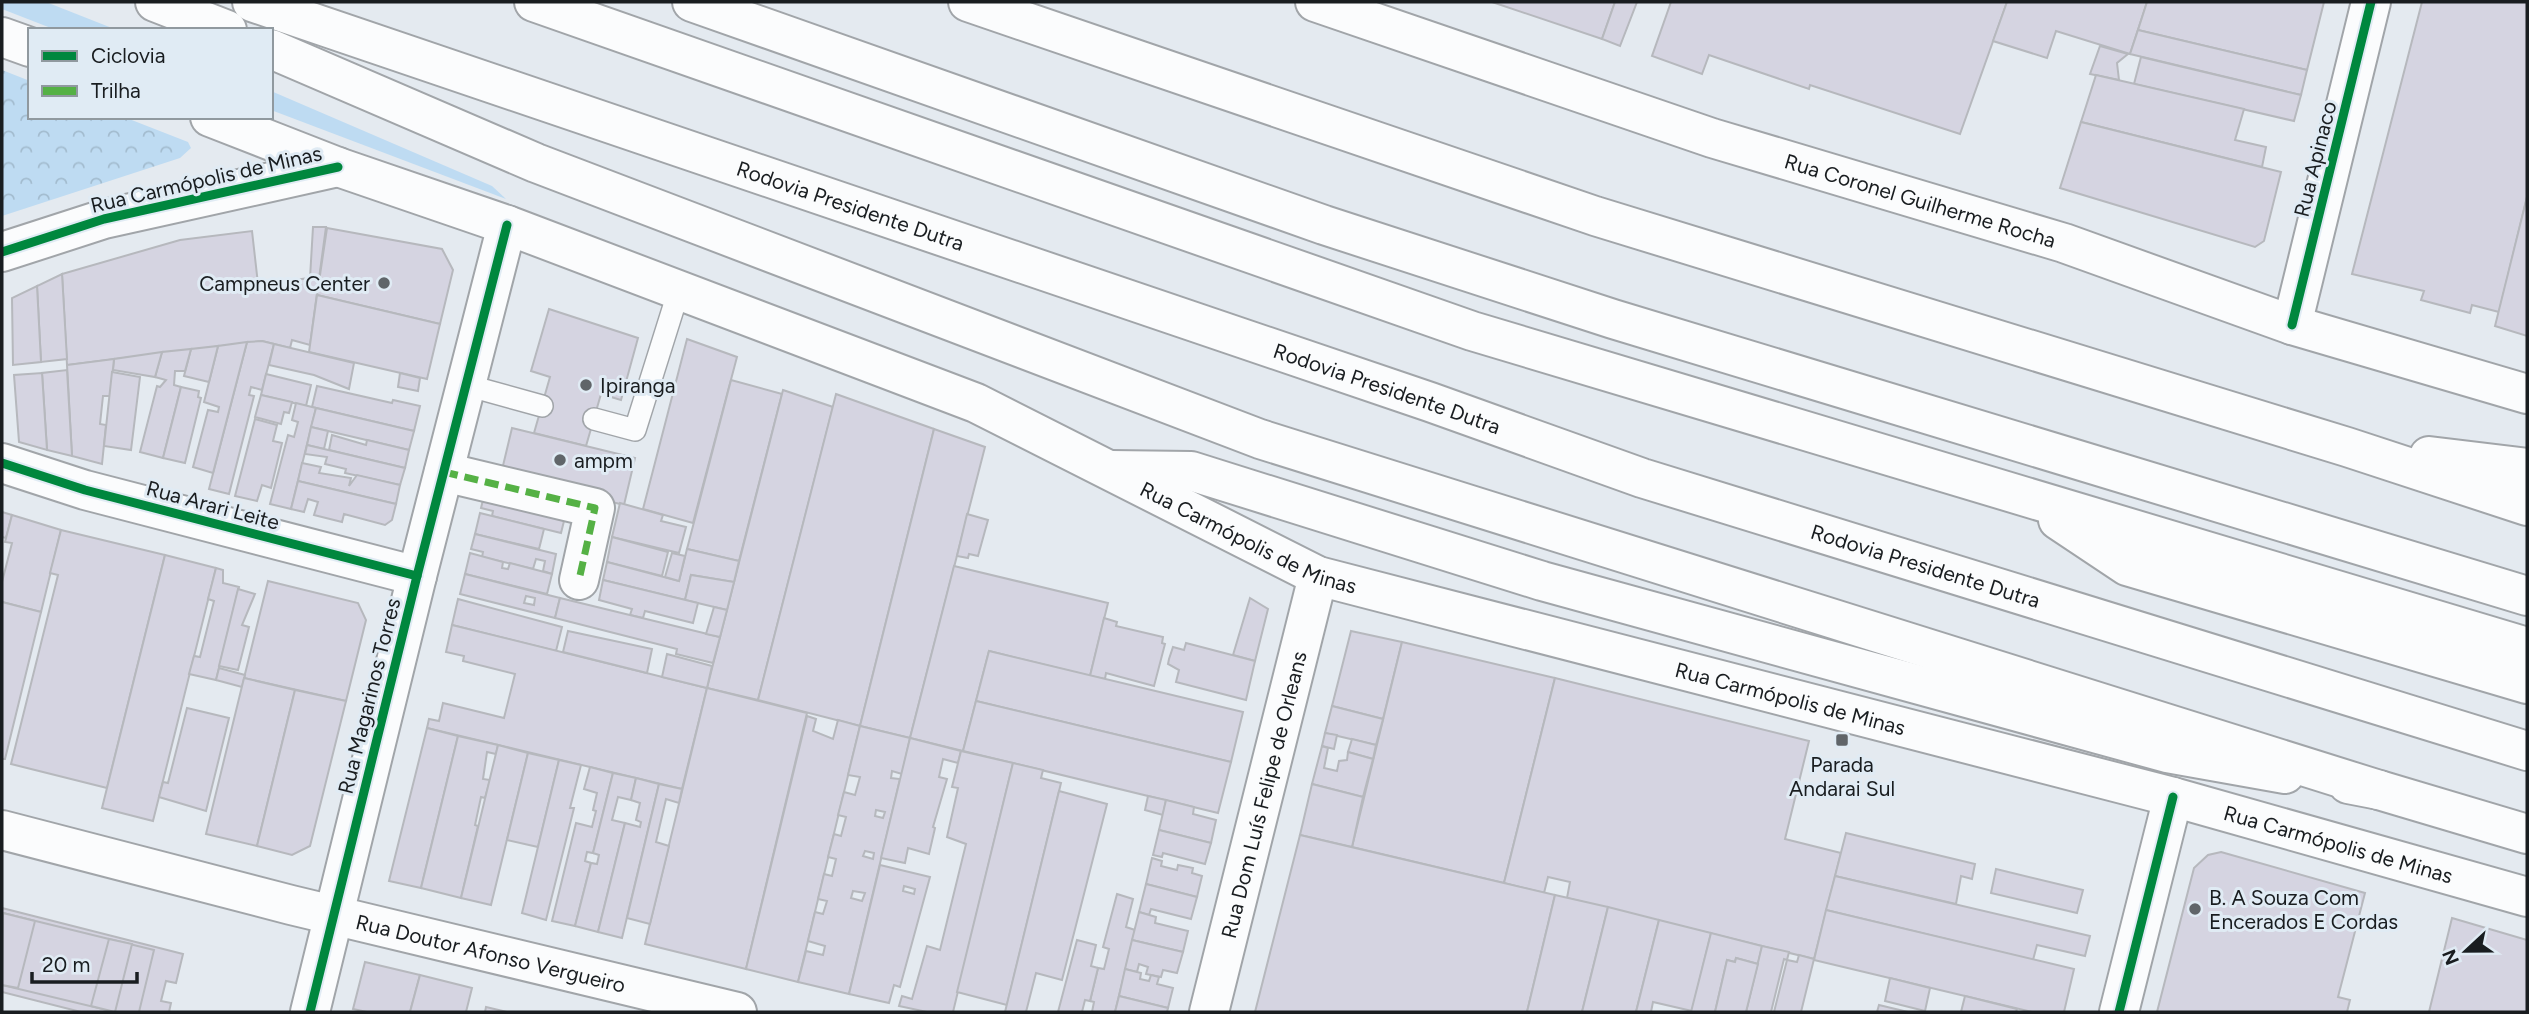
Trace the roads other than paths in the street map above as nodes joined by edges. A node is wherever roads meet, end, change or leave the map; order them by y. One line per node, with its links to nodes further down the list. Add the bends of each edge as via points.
1 (155, 2): 8 (main road)
2 (252, 2): 35 (main road, Rodovia Presidente Dutra, via 1642,478)
3 (534, 2): 27 (main road, via 1472,331)
4 (692, 2): 32 (main road, via 1311,220 1600,315)
5 (968, 2): 22 (main road, via 1595,216)
6 (1315, 2): 17 (main road, Rua Coronel Guilherme Rocha, via 1712,138 2064,243)
7 (2371, 2): 17 (main road, Rua Apinaco)
8 (222, 28)
9 (2, 37): 10 (main road)
10 (28, 46)
11 (273, 50): 36 (main road, via 536,163 1260,439)
12 (215, 119): 13 (main road)
13 (338, 167): 14 (main road, Rua Carmópolis de Minas); 15 (main road, Rua Carmópolis de Minas, via 104,219)
14 (508, 225): 16 (main road, Rua Carmópolis de Minas); 18 (main road, Rua Magarinos Torres)
15 (2, 252)
16 (679, 290): 21 (lane, via 635,430); 25 (main road, Rua Carmópolis de Minas, via 976,403)
17 (2291, 325): 19 (main road, Rua Coronel Guilherme Rocha)
18 (466, 386): 20 (lane); 26 (main road, Rua Magarinos Torres)
19 (2527, 394)
20 (542, 406)
21 (594, 419)
22 (2347, 447): 24 (main road); 28 (main road)
23 (2, 463): 29 (main road, Rua Arari Leite, via 85,490)
24 (2527, 468)
25 (1111, 470): 30 (main road, Rua Carmópolis de Minas); 36 (main road, via 1191,471 1542,581 2166,753)
26 (444, 472): 29 (main road, Rua Magarinos Torres); 31 (main road, via 595,508)
27 (2027, 499): 33 (main road); 34 (main road, via 2127,566)
28 (2527, 506)
29 (417, 576): 41 (main road, Rua Magarinos Torres)
30 (1318, 576): 37 (main road, Rua Carmópolis de Minas); 44 (main road, Rua Dom Luís Felipe de Orleans)
31 (579, 580)
32 (2527, 596)
33 (2527, 647)
34 (2527, 684)
35 (2527, 751)
36 (2379, 790): 39 (main road)
37 (2173, 797): 40 (main road, Rua Carmópolis de Minas); 45 (main road)
38 (2, 830): 41 (main road, Rua Doutor Afonso Vergueiro)
39 (2527, 834)
40 (2527, 897)
41 (334, 915): 42 (main road, Rua Magarinos Torres); 43 (main road, Rua Doutor Afonso Vergueiro)
42 (310, 1012)
43 (737, 1012)
44 (1209, 1012)
45 (2119, 1012)

